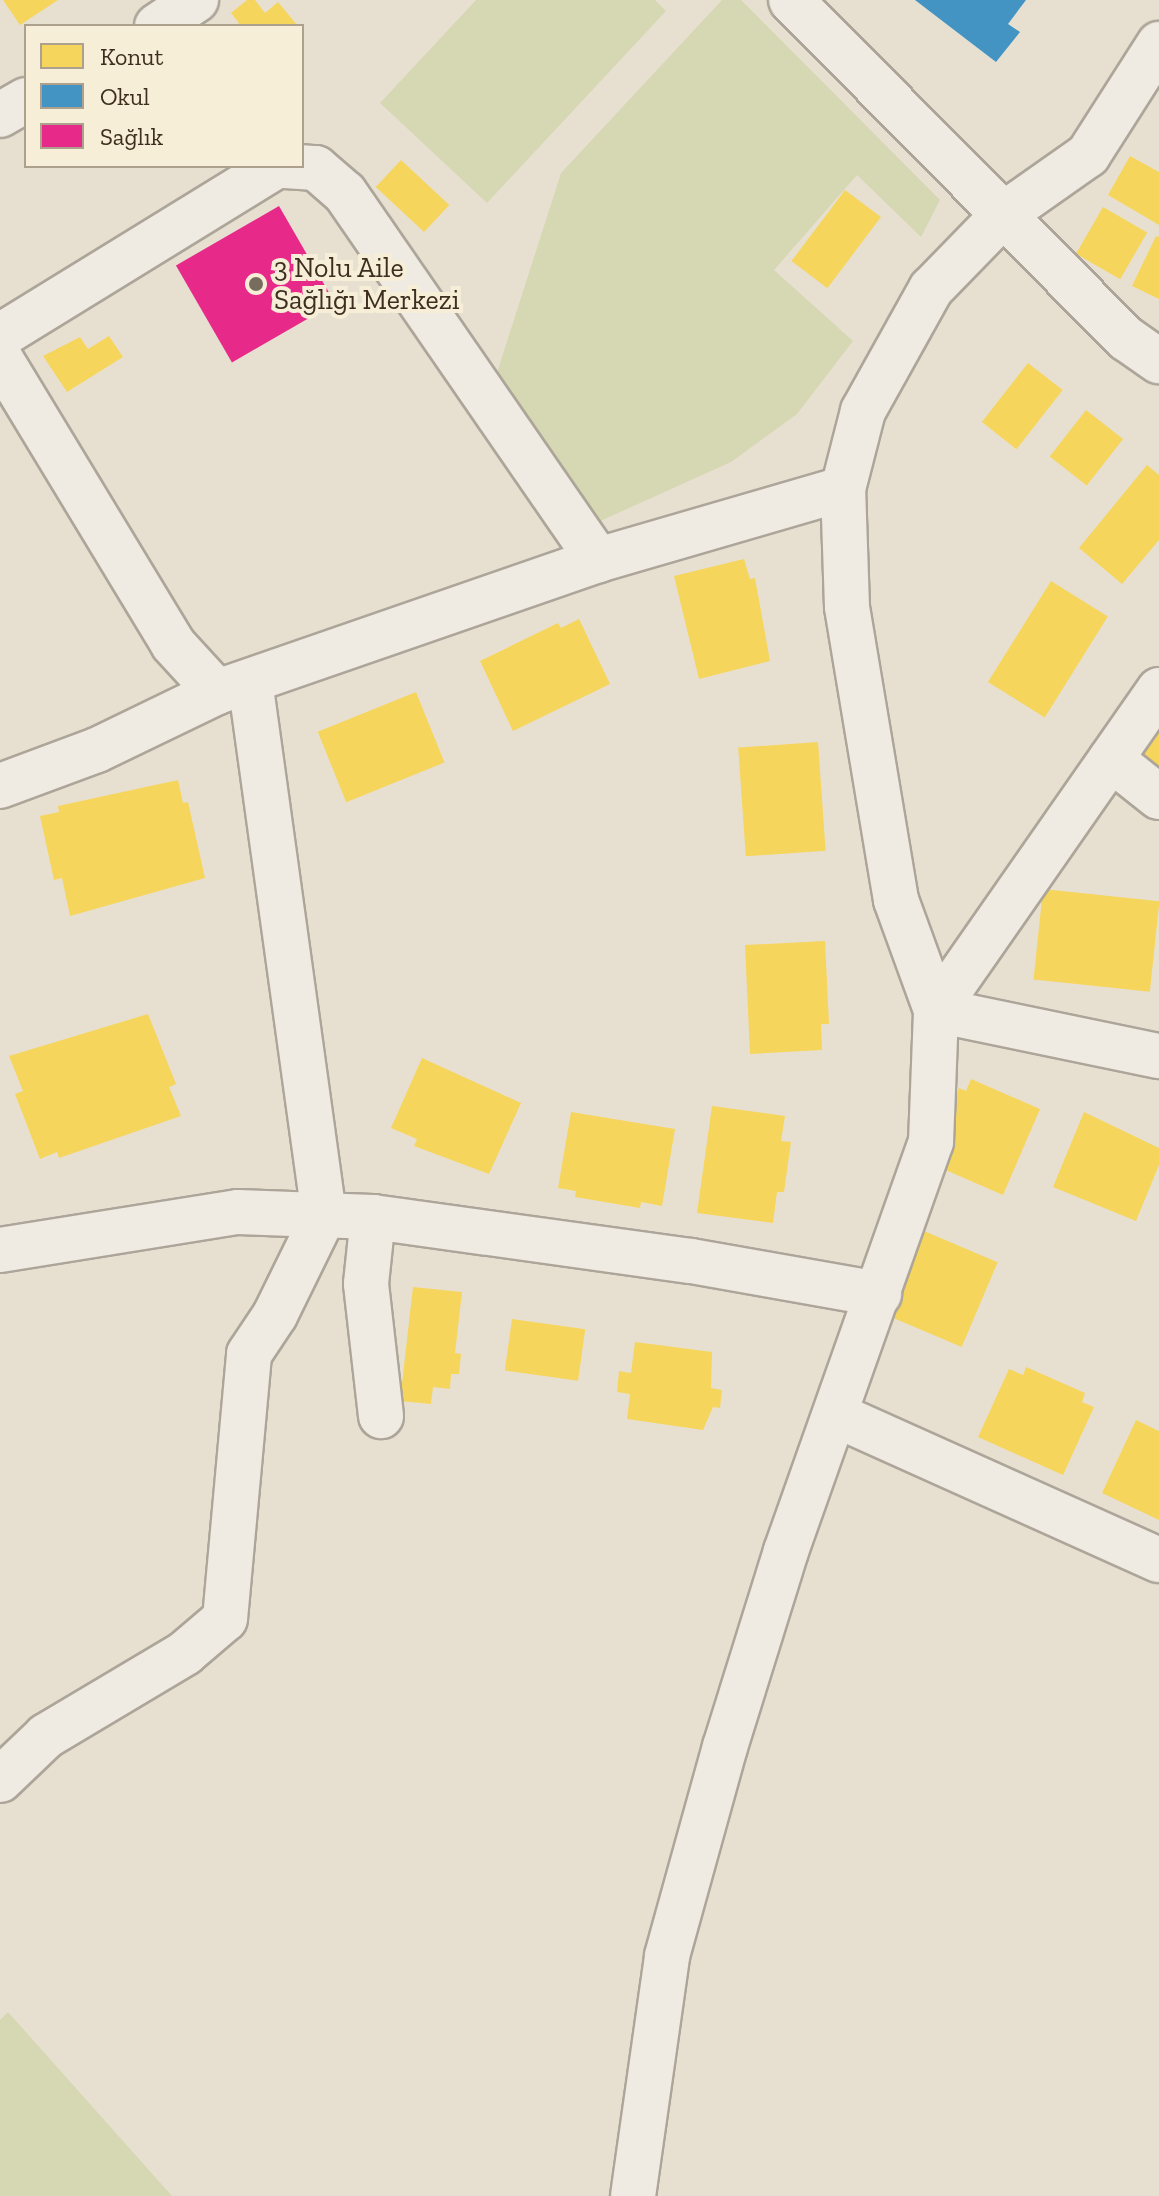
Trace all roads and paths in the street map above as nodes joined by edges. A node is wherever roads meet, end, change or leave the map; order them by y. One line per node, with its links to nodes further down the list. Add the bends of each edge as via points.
1 (791, 0): 7 (street)
2 (1159, 44): 7 (street, via 1088,155)
3 (24, 101): 4 (street)
4 (0, 115)
5 (304, 167): 12 (street, via 316,168 345,193)
6 (273, 168): 8 (street)
7 (1004, 214): 10 (street, via 1127,339); 11 (street, via 931,289 863,411)
8 (0, 336)
9 (0, 358): 13 (street, via 173,644)
10 (1159, 361)
11 (843, 489): 12 (street); 18 (street, via 847,607 896,900)
12 (598, 560): 13 (street)
13 (233, 686): 16 (street, via 97,750); 20 (street)
14 (1159, 690): 15 (street)
15 (1111, 759): 17 (street); 18 (street)
16 (0, 786)
17 (1159, 797)
18 (936, 1010): 19 (street); 23 (street, via 931,1142)
19 (1159, 1056)
20 (324, 1215): 21 (street); 22 (street, via 238,1212); 27 (street, via 275,1315 249,1354 225,1619 185,1653 46,1736)
21 (373, 1217): 23 (street, via 691,1261); 25 (street, via 366,1284)
22 (0, 1250)
23 (879, 1294): 24 (street)
24 (836, 1415): 26 (street); 28 (street, via 782,1566 667,1956)
25 (381, 1416)
26 (1159, 1560)
27 (0, 1780)
28 (633, 2196)

